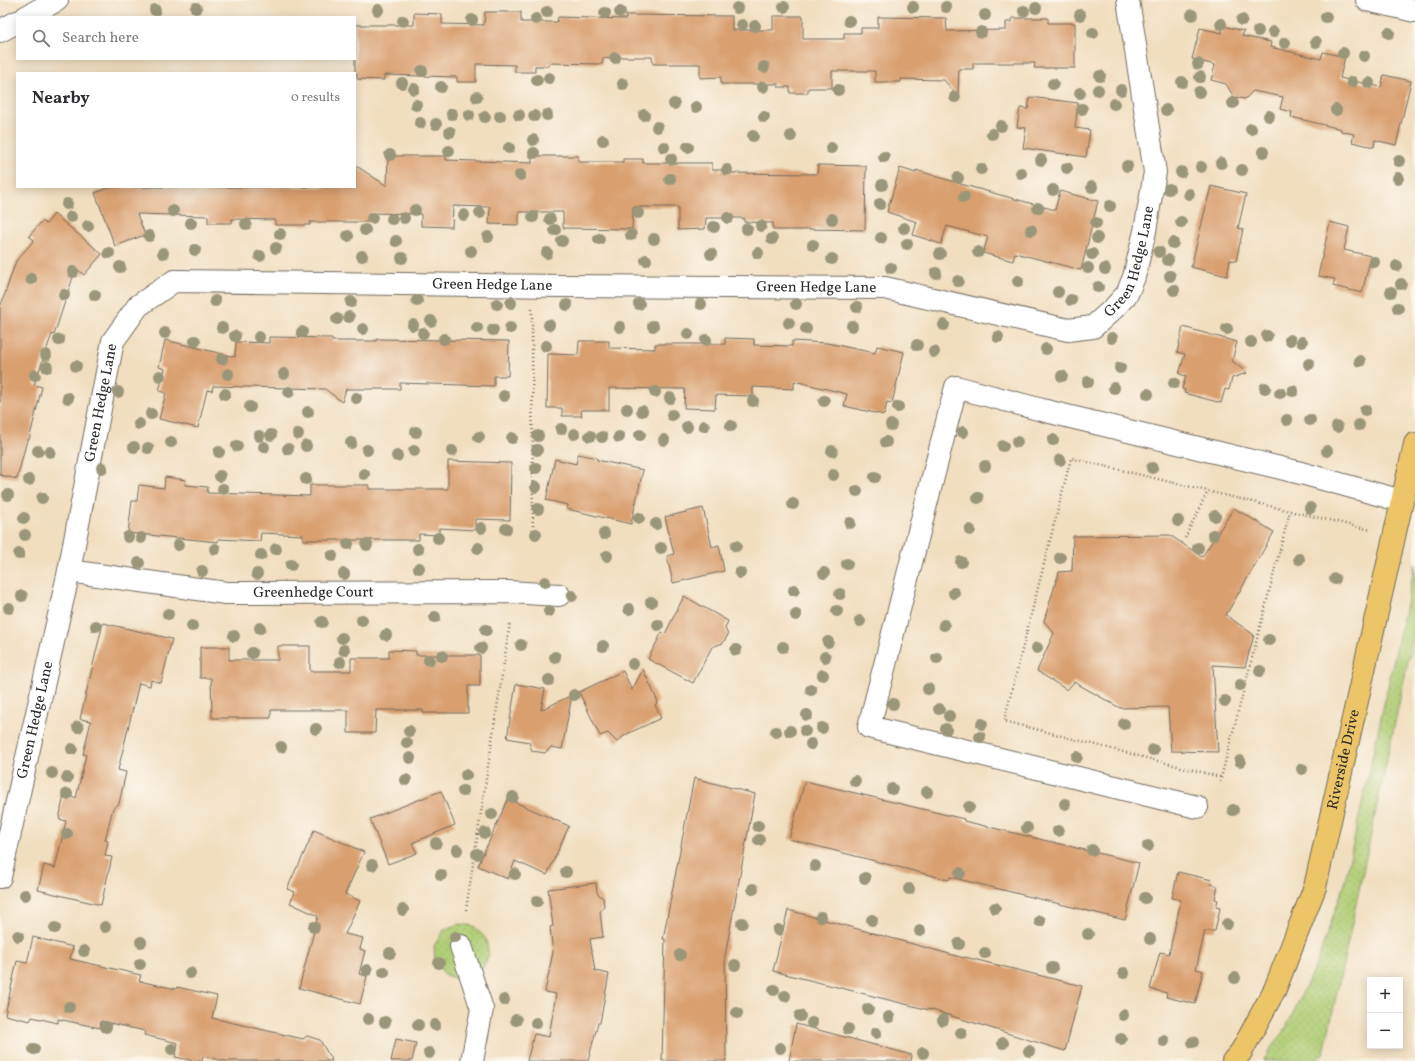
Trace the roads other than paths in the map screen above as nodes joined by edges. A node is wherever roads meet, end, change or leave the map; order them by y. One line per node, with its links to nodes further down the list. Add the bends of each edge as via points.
1 (57, 0): 5 (street)
2 (1128, 0): 10 (street, Green Hedge Lane, via 1155,172 1134,277 1127,294 1093,327 1068,330 884,288 174,281 138,306 113,341)
3 (1367, 0): 4 (street)
4 (1415, 11)
5 (28, 16)
6 (16, 23): 7 (street)
7 (0, 31)
8 (1415, 444): 9 (main road, Riverside Drive)
9 (1402, 501): 12 (street, via 1301,473 956,387 869,727); 16 (main road, Riverside Drive, via 1315,887 1275,989 1241,1052)
10 (69, 571): 11 (street, Greenhedge Court, via 226,593 508,592); 13 (street, Green Hedge Lane)
11 (559, 595)
12 (1197, 807)
13 (0, 877)
14 (461, 946): 15 (street, via 482,1009)
15 (472, 1061)
16 (1233, 1061)

